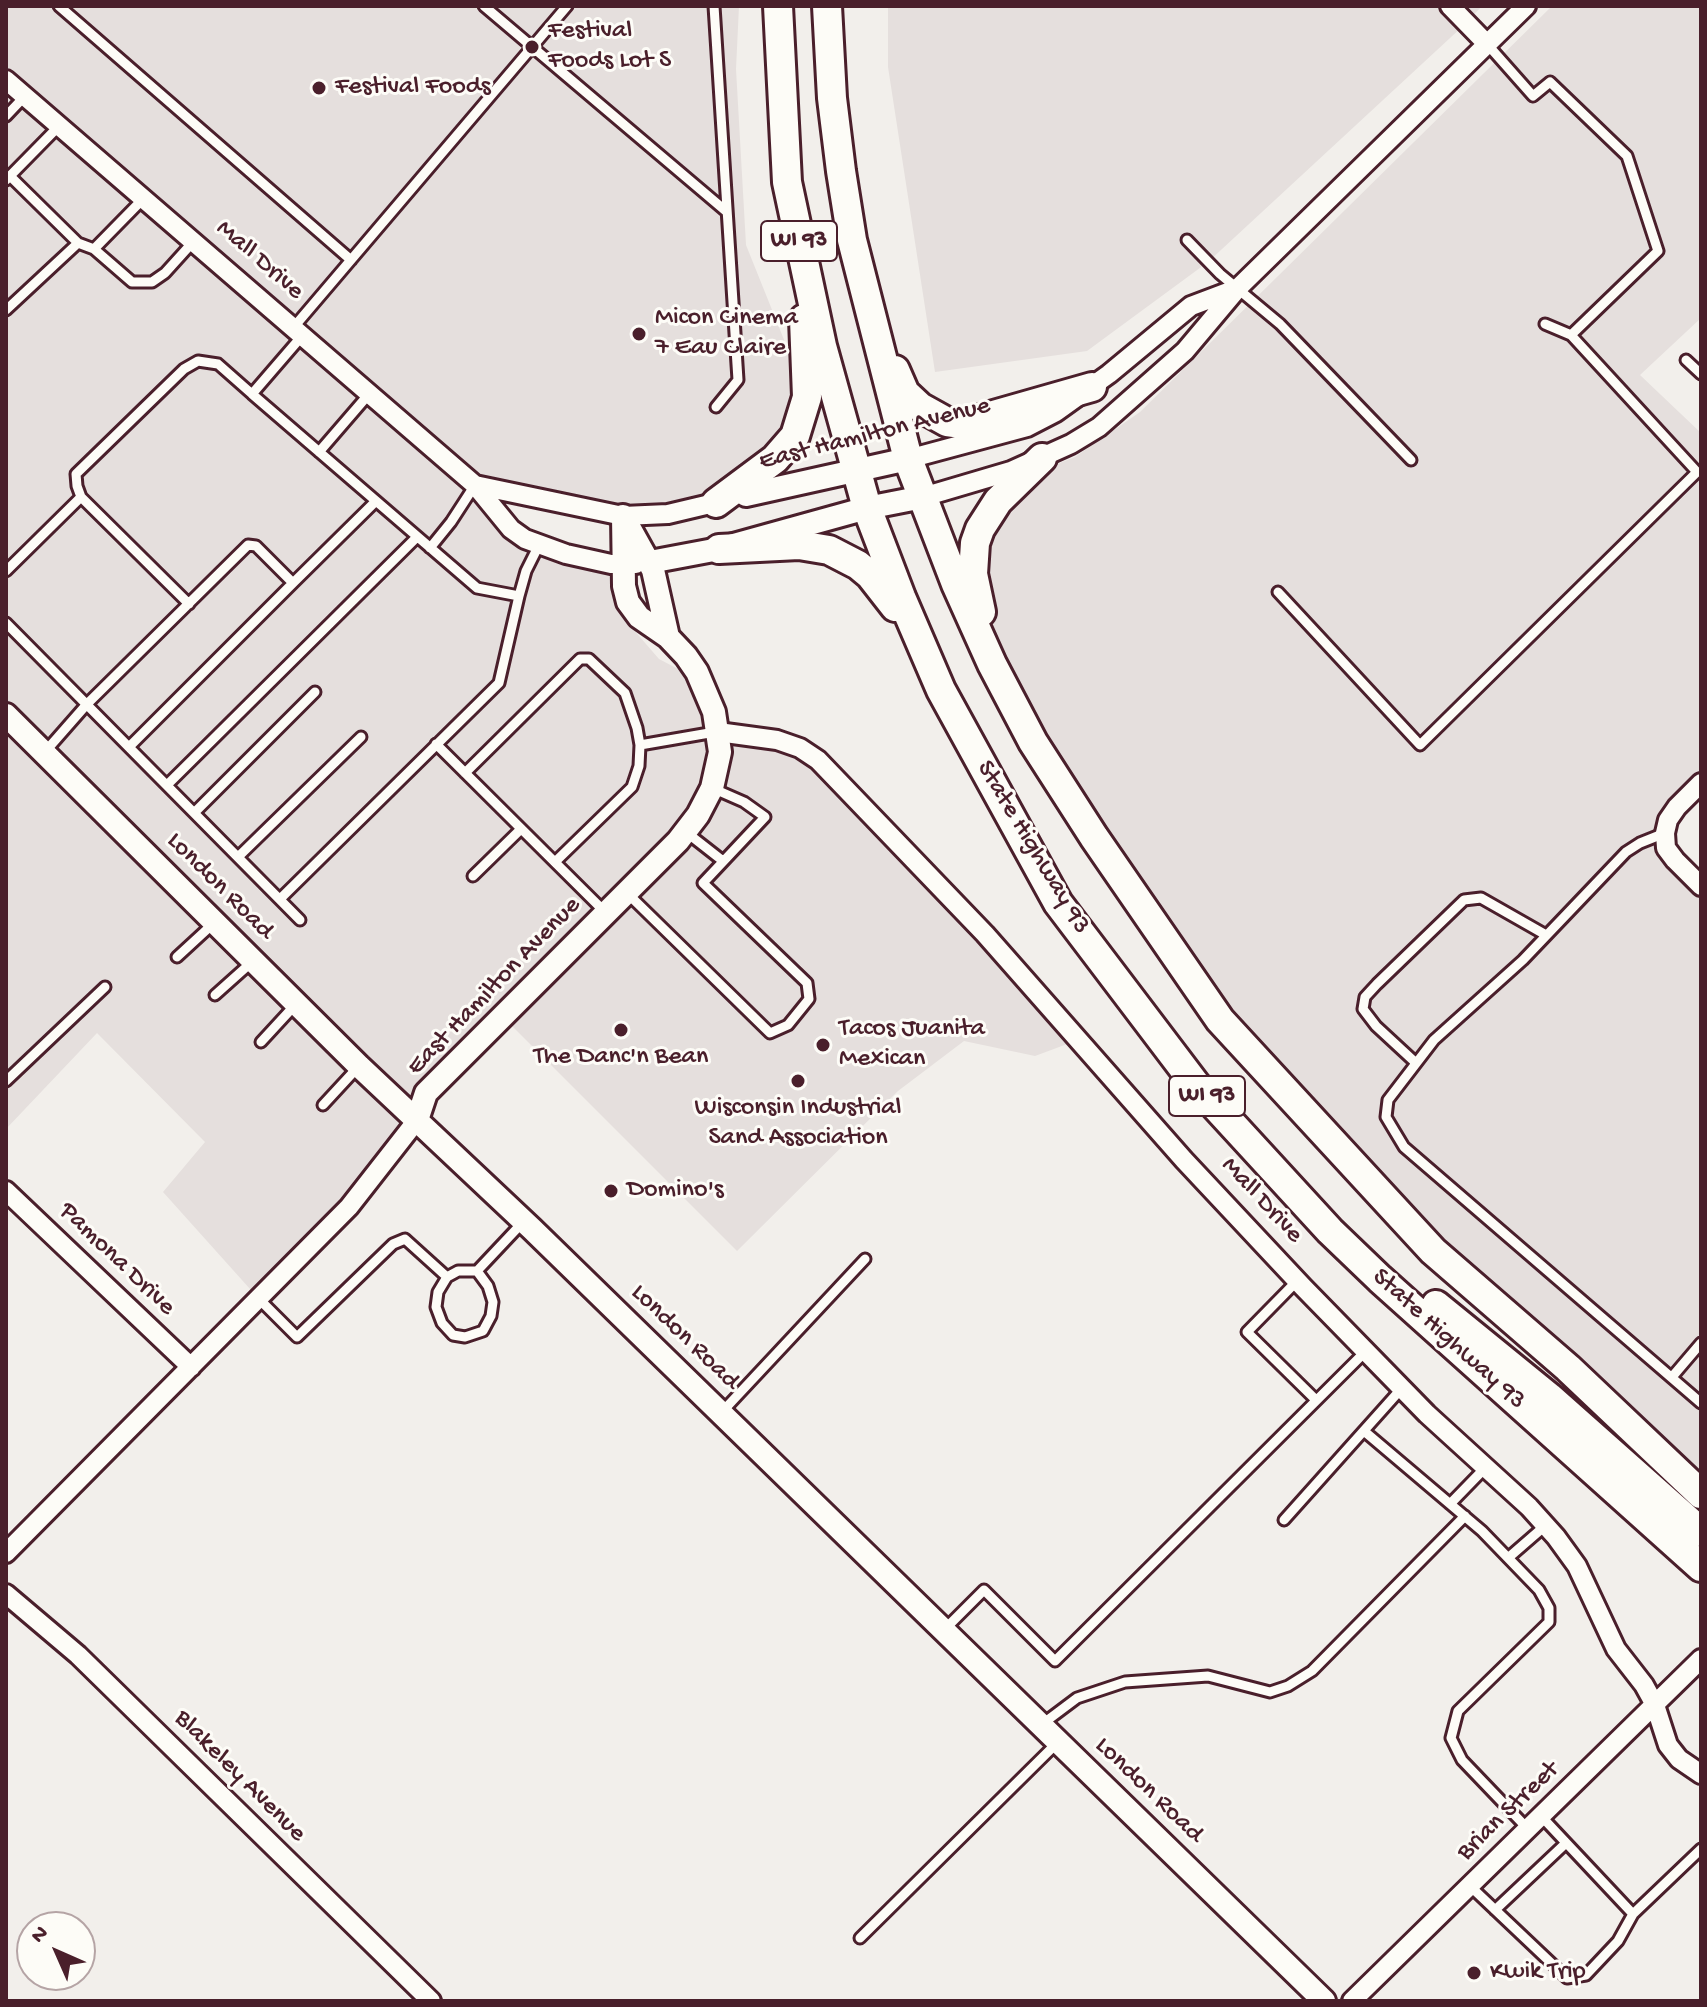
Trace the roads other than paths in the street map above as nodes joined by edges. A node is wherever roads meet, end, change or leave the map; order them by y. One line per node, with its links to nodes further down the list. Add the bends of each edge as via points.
1 (59, 6): 23 (lane)
2 (484, 6): 10 (lane)
3 (567, 6): 10 (lane)
4 (714, 6): 17 (lane)
5 (778, 6): 22 (main road, State Highway 93 / WI 93, via 787,182)
6 (827, 6): 26 (main road, WI 93, via 841,171)
7 (1450, 6): 9 (street)
8 (1526, 6): 9 (street, East Hamilton Avenue)
9 (1487, 44): 24 (street, East Hamilton Avenue); 29 (lane, via 1533,96 1550,82 1627,156 1658,251)
10 (532, 47): 17 (lane); 23 (lane)
11 (6, 80): 12 (street, Mall Drive)
12 (25, 96): 13 (lane); 14 (street, Mall Drive)
13 (6, 116)
14 (59, 126): 15 (lane); 16 (street, Mall Drive)
15 (8, 178): 20 (lane)
16 (143, 199): 19 (street, Mall Drive); 21 (lane)
17 (727, 212): 35 (lane, via 738,380)
18 (1187, 240): 24 (lane)
19 (193, 242): 21 (lane, via 152,282 132,282); 28 (street, Mall Drive)
20 (78, 243): 21 (lane); 25 (lane)
21 (94, 249)
22 (802, 254): 40 (main road, State Highway 93 / WI 93); 46 (main road, via 807,397 802,419 775,459)
23 (351, 260): 28 (lane)
24 (1238, 288): 32 (street, East Hamilton Avenue, via 1191,306); 37 (street, East Hamilton Avenue, via 1185,351 1130,401 1099,427); 39 (lane, via 1280,324)
25 (6, 310)
26 (871, 318): 32 (main road, via 905,393 947,422 962,424); 38 (main road, WI 93)
27 (1545, 324): 29 (lane)
28 (297, 332): 33 (lane); 34 (street, Mall Drive)
29 (1571, 335): 57 (lane, via 1697,472 1420,745)
30 (1686, 360): 31 (lane)
31 (1701, 374)
32 (1092, 387): 38 (street, East Hamilton Avenue, via 1027,427)
33 (252, 394): 36 (lane); 43 (lane, via 218,364 198,361 184,369 76,474)
34 (369, 394): 36 (lane); 41 (street, Mall Drive)
35 (716, 407)
36 (319, 452): 45 (lane)
37 (1042, 458): 44 (street, East Hamilton Avenue); 63 (main road, via 998,501 975,543 973,574)
38 (908, 459): 40 (street, East Hamilton Avenue); 44 (main road, WI 93)
39 (1411, 460)
40 (856, 470): 42 (street, East Hamilton Avenue); 47 (main road, State Highway 93 / WI 93)
41 (475, 485): 48 (street, Mall Drive); 50 (street, Mall Drive, via 511,529); 51 (lane)
42 (746, 495): 46 (street, East Hamilton Avenue)
43 (81, 497): 55 (lane); 59 (lane)
44 (923, 497): 47 (street, East Hamilton Avenue); 63 (main road, WI 93)
45 (375, 502): 49 (lane); 56 (lane)
46 (716, 503): 48 (street, East Hamilton Avenue, via 668,514)
47 (867, 508): 52 (street, East Hamilton Avenue); 61 (main road, State Highway 93 / WI 93)
48 (623, 516): 53 (street); 54 (street, East Hamilton Avenue)
49 (417, 537): 51 (lane); 75 (lane)
50 (539, 545): 54 (street, Mall Drive); 58 (lane)
51 (430, 548): 58 (lane, via 477,588)
52 (719, 549): 53 (street, East Hamilton Avenue); 61 (main road, via 799,545 829,550 870,575)
53 (650, 562): 54 (street, Mall Drive); 62 (street, East Hamilton Avenue)
54 (623, 565): 62 (street, East Hamilton Avenue, via 631,609)
55 (6, 571)
56 (293, 583): 59 (lane, via 256,546 248,545); 71 (lane)
57 (1278, 592)
58 (519, 596): 69 (lane, via 499,683)
59 (189, 604): 65 (lane)
60 (6, 623): 65 (lane)
61 (917, 636): 105 (main road, State Highway 93 / WI 93, via 1058,903 1196,1085)
62 (668, 637): 67 (street, East Hamilton Avenue, via 697,672)
63 (992, 664): 121 (main road, WI 93, via 1033,742 1220,1020 1433,1251 1568,1368)
64 (315, 692): 77 (lane)
65 (87, 704): 71 (lane); 72 (lane)
66 (6, 715): 72 (street, London Road)
67 (718, 732): 70 (lane); 76 (street, East Hamilton Avenue, via 720,752); 109 (street, Mall Drive, via 777,740 818,760 985,934)
68 (361, 737): 81 (lane)
69 (436, 744): 73 (lane); 87 (lane)
70 (640, 745): 73 (lane, via 625,693 589,659 580,659); 83 (lane, via 632,787)
71 (130, 746): 75 (lane)
72 (44, 753): 90 (street, London Road)
73 (465, 773): 78 (lane)
74 (1701, 783): 80 (street, via 1677,807)
75 (167, 785): 77 (lane)
76 (712, 788): 79 (street, East Hamilton Avenue); 82 (lane, via 765,817)
77 (195, 812): 81 (lane)
78 (521, 829): 83 (lane); 84 (lane)
79 (686, 832): 82 (lane); 86 (street, East Hamilton Avenue)
80 (1665, 833): 85 (street, via 1666,848); 91 (lane, via 1626,852)
81 (238, 857): 87 (lane)
82 (723, 861): 86 (lane, via 703,883 807,983 809,999 788,1025 770,1033)
83 (555, 862): 88 (lane)
84 (473, 876)
85 (1701, 886)
86 (627, 893): 88 (street, East Hamilton Avenue)
87 (280, 899): 89 (lane)
88 (606, 913): 102 (street, East Hamilton Avenue, via 426,1093)
89 (300, 920)
90 (215, 922): 92 (lane); 93 (street, London Road)
91 (1546, 935): 98 (lane); 98 (lane, via 1481,898 1464,900 1377,984 1365,997 1363,1009)
92 (177, 957)
93 (253, 961): 95 (lane); 96 (street, London Road)
94 (105, 987): 100 (lane)
95 (215, 995)
96 (296, 1004): 97 (lane); 99 (street, London Road)
97 (261, 1042)
98 (1416, 1063): 114 (lane, via 1388,1100 1386,1117 1404,1147)
99 (359, 1066): 101 (lane); 102 (street, London Road)
100 (6, 1081)
101 (323, 1105)
102 (417, 1120): 104 (street, London Road); 110 (street, East Hamilton Avenue, via 349,1207)
103 (6, 1191): 113 (street, Pamona Drive)
104 (524, 1221): 107 (lane); 118 (street, London Road)
105 (1330, 1231): 126 (main road, via 1549,1397); 129 (main road, State Highway 93 / WI 93)
106 (865, 1259): 118 (lane)
107 (477, 1271): 108 (lane); 108 (lane, via 493,1302 491,1316 483,1331 465,1337 453,1335 436,1307)
108 (447, 1277): 110 (lane, via 405,1239 393,1244 297,1337)
109 (1297, 1281): 112 (street, Mall Drive); 116 (lane, via 1247,1332)
110 (259, 1299): 113 (street, East Hamilton Avenue)
111 (1701, 1343): 114 (lane)
112 (1366, 1351): 115 (street, Mall Drive); 116 (lane)
113 (191, 1367): 127 (street, East Hamilton Avenue)
114 (1672, 1377): 117 (lane)
115 (1402, 1388): 119 (lane); 120 (street, Mall Drive)
116 (1316, 1400): 131 (lane, via 1055,1661 984,1590)
117 (1701, 1403)
118 (721, 1413): 131 (street, London Road)
119 (1364, 1431): 122 (lane); 124 (lane)
120 (1485, 1468): 122 (lane); 125 (street, Mall Drive)
121 (1701, 1494)
122 (1450, 1504): 123 (lane)
123 (1465, 1516): 128 (lane); 134 (lane, via 1312,1671 1288,1686 1270,1692 1208,1676 1125,1682 1077,1698)
124 (1284, 1520)
125 (1546, 1525): 128 (lane); 133 (street, Mall Drive, via 1577,1566 1616,1649)
126 (1701, 1532)
127 (6, 1553)
128 (1508, 1558): 137 (lane, via 1539,1590 1549,1608 1549,1622 1458,1711 1451,1738 1462,1760)
129 (1701, 1567)
130 (6, 1594): 144 (street, Blakeley Avenue, via 78,1655)
131 (943, 1631): 134 (street, London Road)
132 (1701, 1659): 133 (street, Brian Street)
133 (1655, 1705): 136 (street, Mall Drive, via 1668,1745); 137 (street, Brian Street)
134 (1041, 1725): 135 (street, London Road)
135 (1058, 1742): 143 (lane); 145 (street, London Road)
136 (1701, 1774)
137 (1534, 1823): 138 (lane); 140 (street, Brian Street)
138 (1566, 1843): 141 (lane); 142 (lane)
139 (1701, 1849): 142 (lane)
140 (1470, 1886): 141 (lane); 146 (street, Brian Street)
141 (1495, 1910): 142 (lane, via 1567,1978 1586,1975 1618,1941)
142 (1633, 1914)
143 (860, 1938)
144 (431, 2001)
145 (1324, 2001)
146 (1352, 2001)

